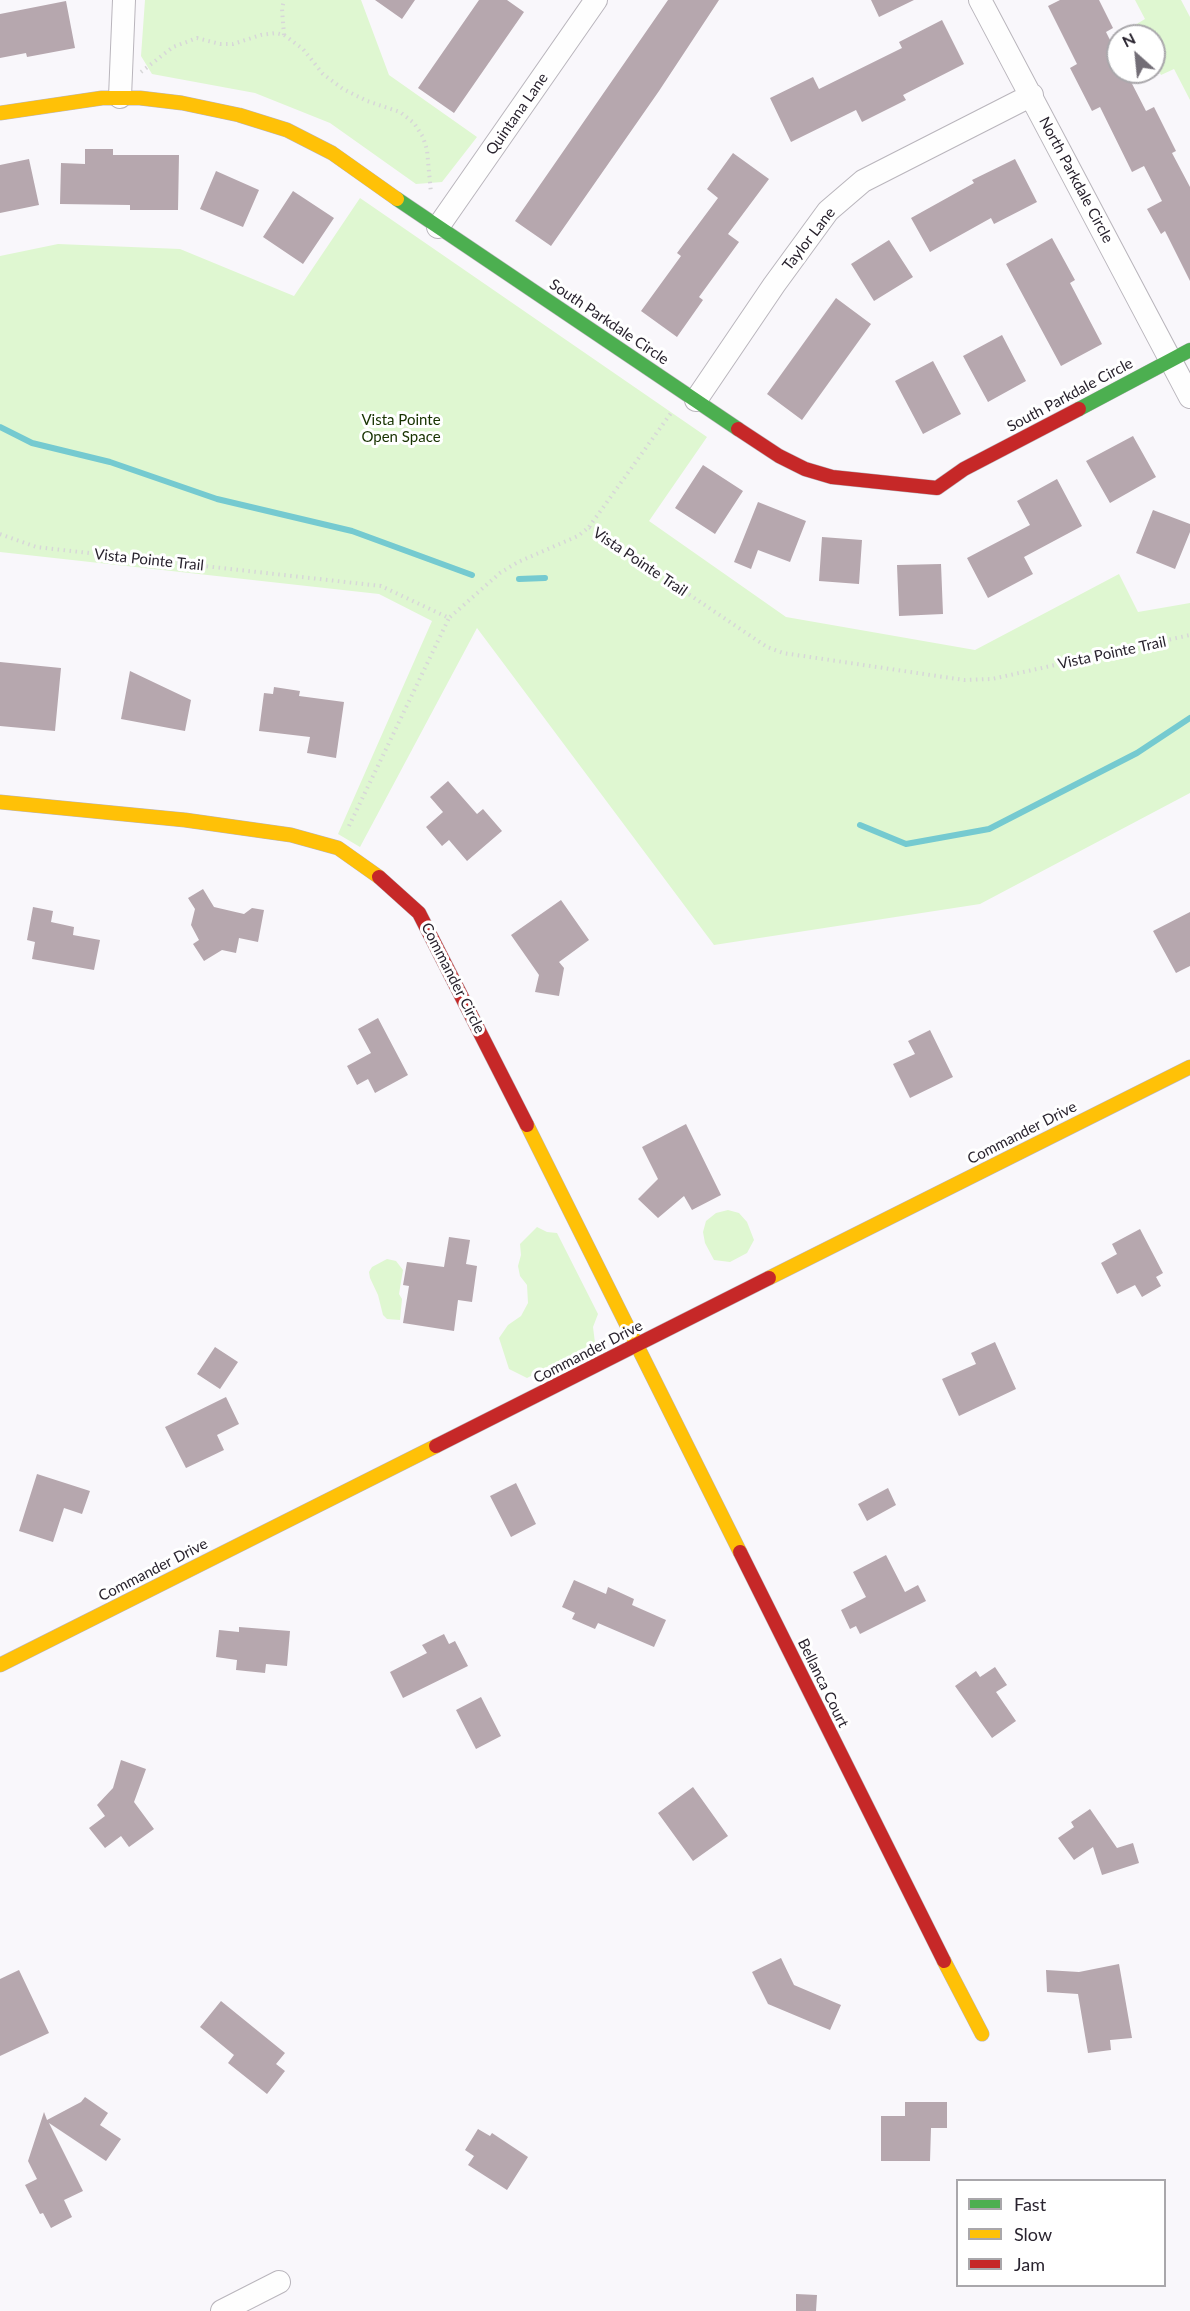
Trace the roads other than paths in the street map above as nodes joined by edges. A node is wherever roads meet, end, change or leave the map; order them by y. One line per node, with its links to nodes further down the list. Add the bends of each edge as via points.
1 (124, 0): 5 (street)
2 (596, 0): 7 (street, Quintana Lane)
3 (980, 0): 4 (street, North Parkdale Circle)
4 (1032, 94): 8 (street, North Parkdale Circle); 10 (street, Taylor Lane, via 863,181 828,211)
5 (120, 97): 6 (street, South Parkdale Circle); 7 (street, South Parkdale Circle, via 182,103 287,130 332,153)
6 (0, 113)
7 (438, 227): 10 (street, South Parkdale Circle)
8 (1181, 355): 9 (street, North Parkdale Circle); 10 (street, South Parkdale Circle, via 964,469 937,488 832,477 805,469)
9 (1190, 397)
10 (696, 400)
11 (0, 802): 13 (street, Commander Circle, via 291,835 338,848 372,870 419,913)
12 (1190, 1067): 13 (street, Commander Drive)
13 (638, 1345): 14 (street, Commander Drive); 15 (street, Bellanca Court)
14 (1, 1662)
15 (982, 2034)
16 (279, 2282): 17 (street)
17 (222, 2311)

